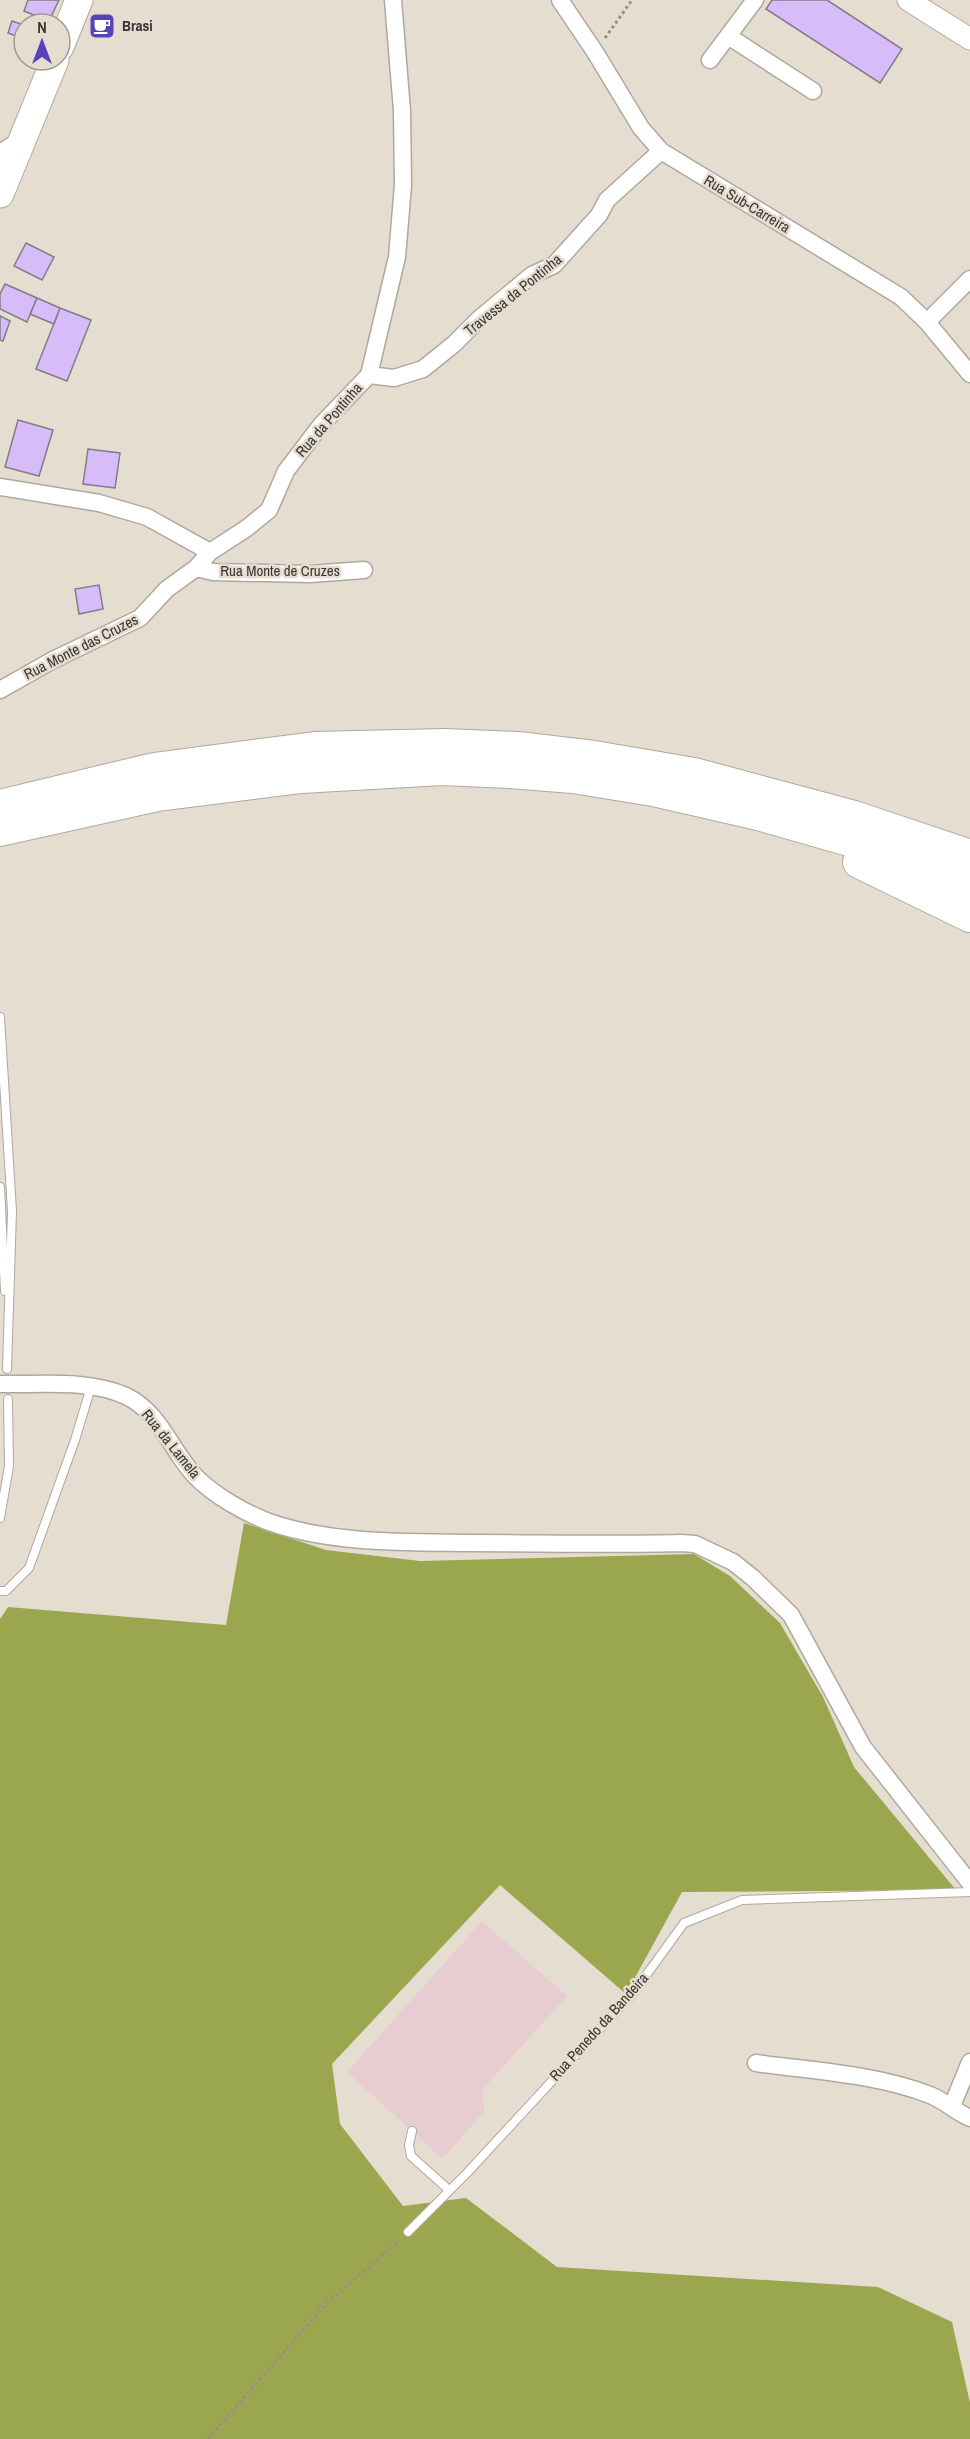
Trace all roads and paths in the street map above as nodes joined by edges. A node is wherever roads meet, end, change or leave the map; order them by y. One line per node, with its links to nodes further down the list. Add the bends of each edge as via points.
1 (79, 0): 7 (main road)
2 (393, 0): 21 (street, Rua da Pontinha, via 403,185 397,257)
3 (560, 0): 10 (street, Rua Sub-Carreira)
4 (632, 0): 10 (path)
5 (755, 0): 8 (street)
6 (914, 2): 9 (street)
7 (72, 17)
8 (728, 36): 11 (street); 13 (street)
9 (970, 39)
10 (595, 52): 15 (street, Rua Sub-Carreira, via 641,128)
11 (710, 60)
12 (50, 72): 14 (main road)
13 (813, 91)
14 (23, 138): 16 (street); 17 (main road)
15 (661, 151): 19 (street, Rua Sub-Carreira, via 901,297); 21 (street, Travessa da Pontinha, via 607,200 599,215 554,265 532,275 423,369 394,378)
16 (0, 153)
17 (0, 194)
18 (970, 279): 19 (street)
19 (927, 322): 20 (street, Rua Sub-Carreira)
20 (970, 374)
21 (369, 375): 23 (street, Rua da Pontinha, via 321,425 286,471 269,510)
22 (0, 487): 23 (street, via 99,503 147,517)
23 (210, 552): 24 (street, Rua Monte das Cruzes)
24 (196, 568): 25 (street, Rua Monte de Cruzes, via 213,572 310,574); 26 (street, Rua Monte das Cruzes, via 167,588 140,618)
25 (364, 570)
26 (0, 690)
27 (653, 790): 29 (highway, via 510,772 384,771 158,795); 31 (highway, via 867,845); 32 (highway, via 688,811 865,864)
28 (0, 806): 30 (highway, via 153,769 315,748 518,748 694,774 854,817)
29 (0, 830)
30 (970, 856)
31 (970, 884)
32 (970, 916)
33 (0, 1017): 34 (lane, via 12,1210 8,1369)
34 (0, 1187)
35 (91, 1387): 36 (street, Rua da Lamela); 38 (lane, via 29,1568 6,1591); 39 (street, Rua da Lamela, via 124,1396 151,1413 196,1476 232,1503 268,1522 324,1535 422,1542 695,1544 733,1562 791,1615 863,1748)
36 (4, 1391): 37 (lane, via 9,1466)
37 (0, 1518)
38 (0, 1591)
39 (970, 1883)
40 (970, 1892): 46 (lane, Rua Penedo da Bandeira, via 742,1900 684,1923 634,1992)
41 (970, 2062): 43 (street)
42 (756, 2063): 43 (street, via 909,2088)
43 (952, 2106): 44 (street)
44 (970, 2118)
45 (412, 2131): 46 (lane, via 411,2157)
46 (449, 2190): 47 (lane, Rua Penedo da Bandeira)
47 (408, 2232): 48 (path, via 325,2305)
48 (208, 2439)

